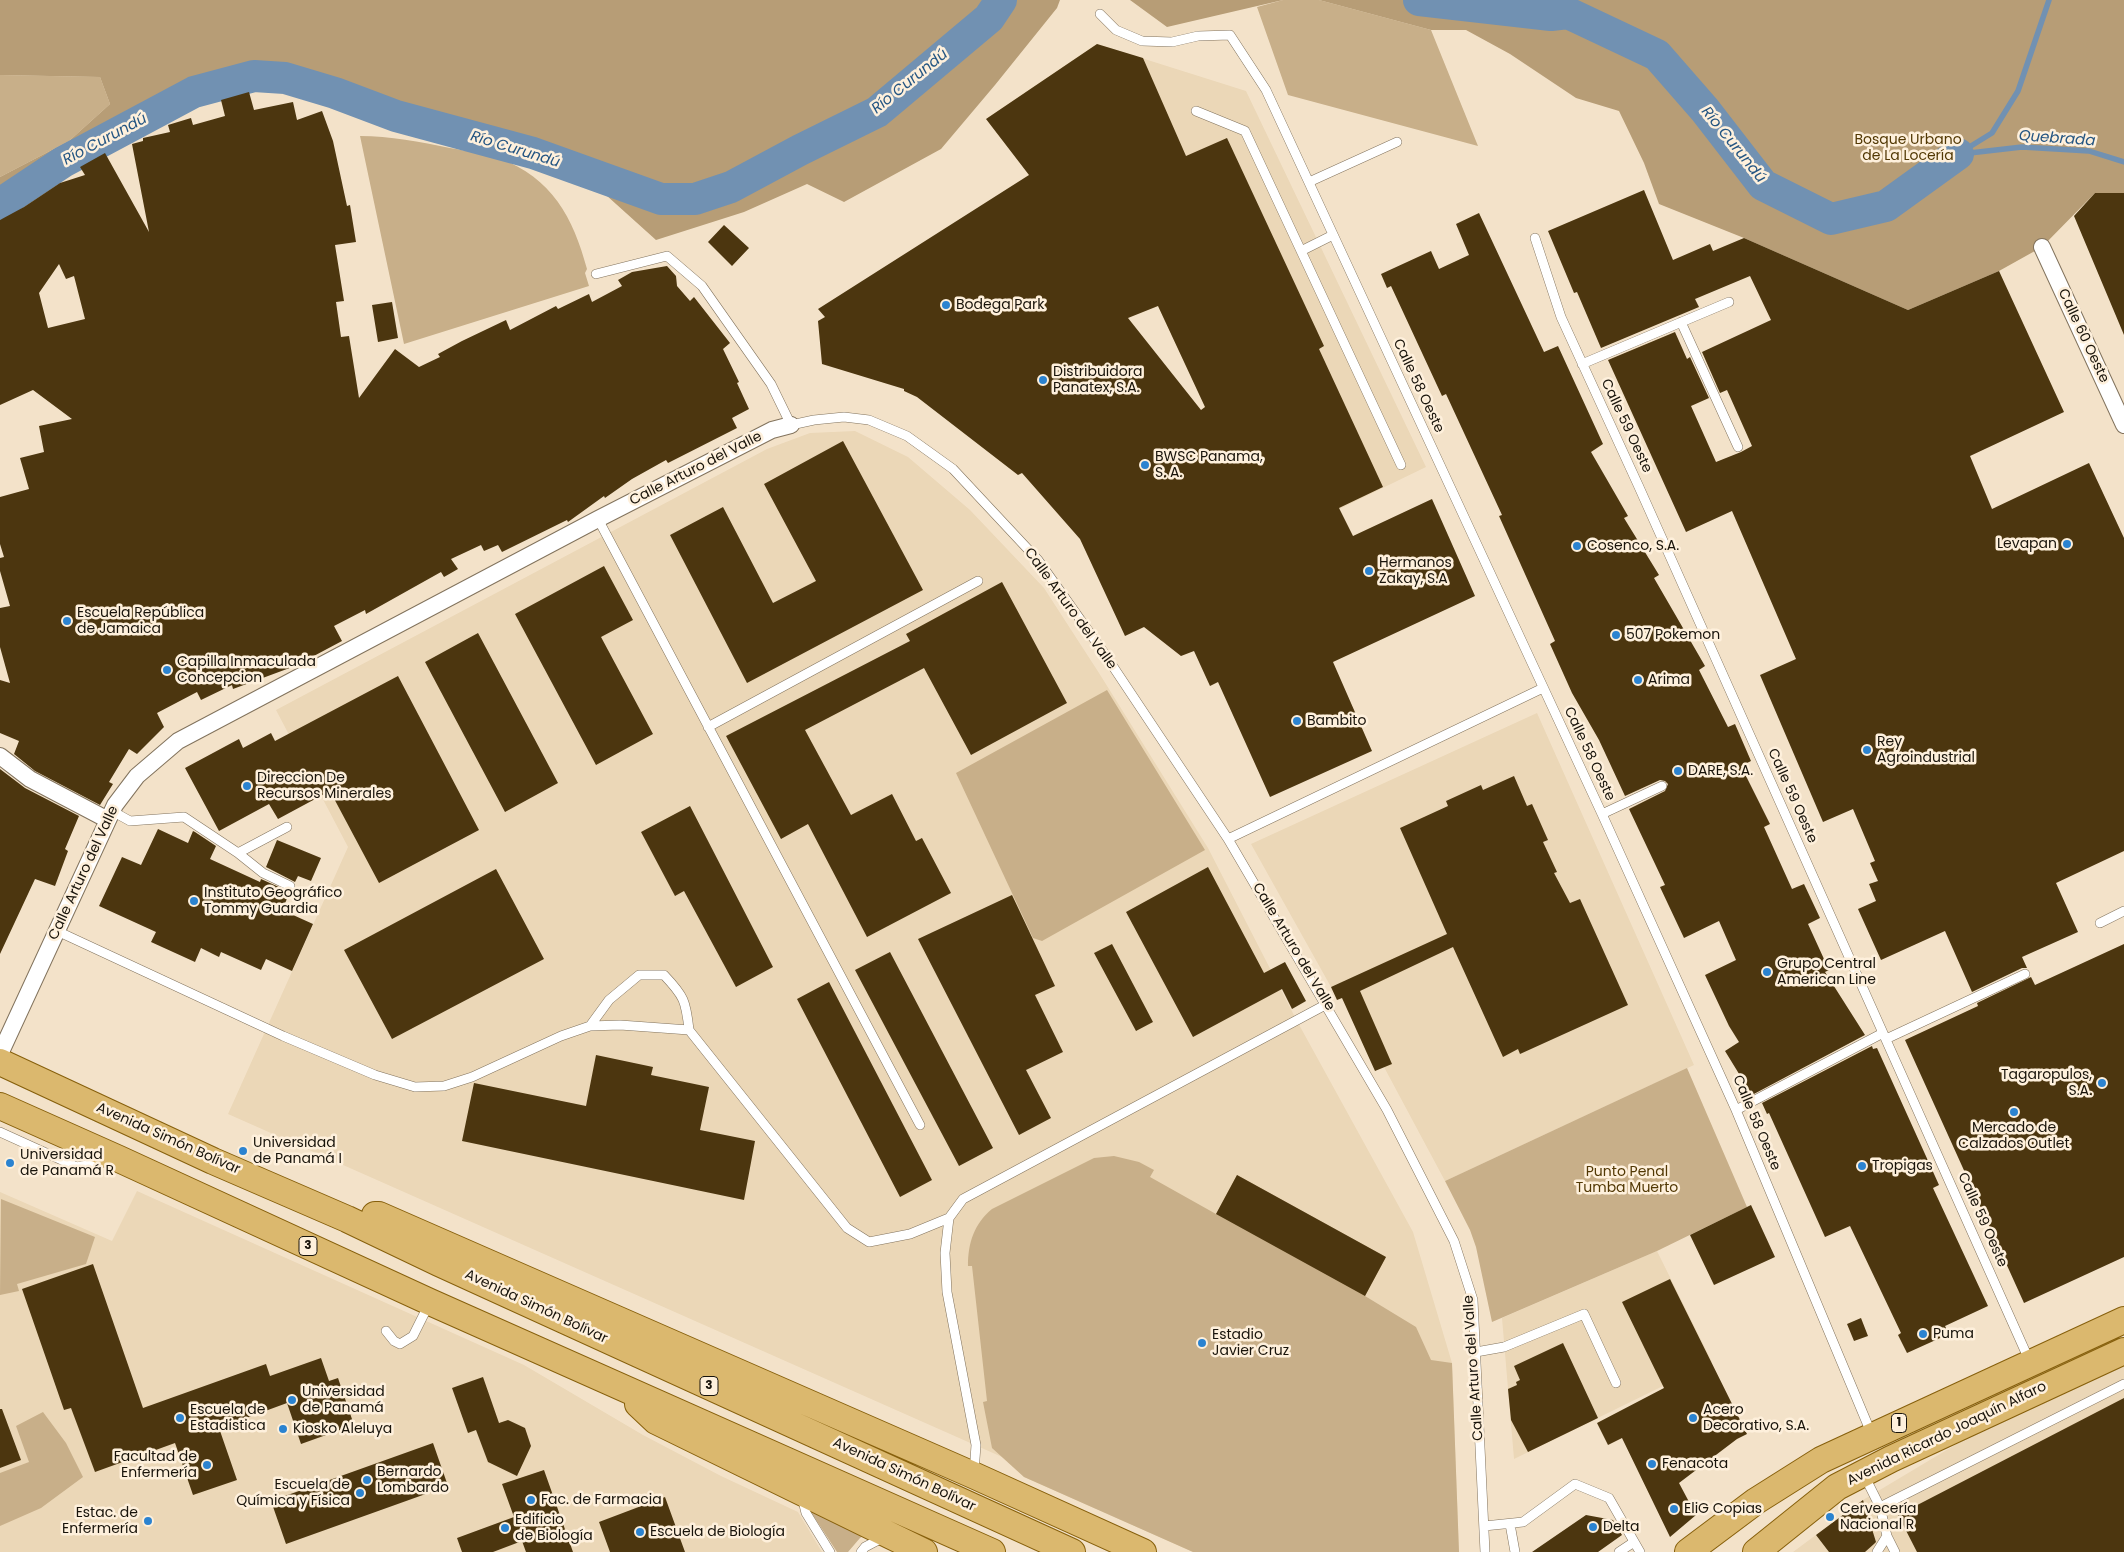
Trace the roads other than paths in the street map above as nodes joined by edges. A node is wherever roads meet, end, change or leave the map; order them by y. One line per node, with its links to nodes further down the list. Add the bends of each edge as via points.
1 (1100, 14): 4 (lane, Calle 58 Oeste, via 1116,30 1142,41 1172,42 1198,36 1230,35 1266,90)
2 (1196, 111): 8 (lane, via 1244,131)
3 (1397, 142): 4 (lane)
4 (1309, 182): 5 (lane, Calle 58 Oeste)
5 (1333, 235): 8 (lane); 19 (lane, Calle 58 Oeste)
6 (1536, 238): 12 (lane, Calle 59 Oeste, via 1560,317)
7 (2042, 247): 14 (street, Calle 60 Oeste)
8 (1301, 251): 16 (lane)
9 (596, 274): 13 (lane, via 667,256 702,286 771,384)
10 (1729, 302): 11 (lane)
11 (1681, 322): 12 (lane); 15 (lane)
12 (1582, 364): 36 (lane, Calle 59 Oeste)
13 (791, 425): 17 (street, Calle Arturo del Valle, via 772,430); 26 (lane, Calle Arturo del Valle, via 844,417 869,420 907,436 953,469 1038,560)
14 (2124, 425)
15 (1738, 447)
16 (1401, 465)
17 (598, 519): 20 (lane); 24 (street, Calle Arturo del Valle, via 178,741 137,776)
18 (978, 581): 20 (lane)
19 (1543, 688): 23 (lane, Calle 58 Oeste); 26 (lane)
20 (708, 727): 41 (lane)
21 (0, 756): 24 (street, via 30,779)
22 (1662, 786): 23 (lane)
23 (1602, 814): 40 (lane, Calle 58 Oeste)
24 (110, 815): 27 (lane, via 130,821 184,818); 31 (street, Calle Arturo del Valle)
25 (287, 827): 27 (lane)
26 (1228, 838): 33 (lane, Calle Arturo del Valle)
27 (238, 852): 28 (lane, via 263,873)
28 (290, 886)
29 (2124, 911): 30 (lane)
30 (2100, 923)
31 (56, 931): 34 (lane, via 375,1076 415,1087 444,1086 472,1077 560,1036); 37 (street, Calle Arturo del Valle)
32 (2025, 974): 36 (lane)
33 (1327, 1004): 44 (lane, via 963,1199); 50 (lane, Calle Arturo del Valle, via 1387,1110 1454,1241 1473,1300)
34 (590, 1026): 35 (lane); 35 (lane, via 609,1000 639,975 664,975 681,993)
35 (689, 1030): 44 (lane, via 847,1228 869,1242 910,1234)
36 (1885, 1036): 40 (lane); 51 (lane, Calle 59 Oeste)
37 (0, 1054)
38 (0, 1062): 45 (main road, Avenida Simón Bolívar / 3)
39 (0, 1106): 43 (main road, 3)
40 (1736, 1110): 55 (lane, Calle 58 Oeste)
41 (920, 1125)
42 (0, 1132): 43 (lane, via 77,1167)
43 (119, 1159): 46 (main road, 3)
44 (949, 1218): 57 (lane, via 945,1253 947,1292 976,1445)
45 (347, 1219): 57 (main road, via 379,1215); 69 (main road, Avenida Simón Bolívar / 3)
46 (430, 1302): 48 (lane, via 413,1336 400,1344); 54 (main road, 3)
47 (2124, 1320): 51 (main road, Avenida Ricardo Joaquín Alfaro / 1)
48 (386, 1331)
49 (2124, 1351): 56 (main road, Avenida Ricardo Joaquín Alfaro / 1)
50 (1476, 1352): 52 (lane, via 1504,1347 1584,1314); 61 (lane, Calle Arturo del Valle)
51 (2030, 1362): 55 (main road, Avenida Ricardo Joaquín Alfaro / 1)
52 (1616, 1383)
53 (2124, 1384): 59 (lane)
54 (618, 1385): 58 (main road, via 656,1421); 68 (main road, 3)
55 (1872, 1435): 75 (main road, Avenida Ricardo Joaquín Alfaro / 1, via 1821,1460 1756,1501)
56 (1863, 1474): 59 (lane); 76 (main road, Avenida Ricardo Joaquín Alfaro / 1, via 1838,1487)
57 (973, 1475): 70 (main road)
58 (800, 1492): 62 (main road); 65 (lane, via 806,1513)
59 (1880, 1507): 63 (lane)
60 (1510, 1524): 61 (lane); 64 (lane, via 1524,1522 1575,1484 1609,1498); 72 (lane)
61 (1484, 1526): 71 (lane, Calle Arturo del Valle)
62 (887, 1536): 66 (lane); 67 (main road)
63 (1887, 1536): 77 (lane); 78 (lane)
64 (1634, 1542): 73 (lane); 74 (lane)
65 (830, 1552)
66 (861, 1552)
67 (924, 1552)
68 (992, 1552)
69 (1072, 1552)
70 (1143, 1552)
71 (1485, 1552)
72 (1515, 1552)
73 (1619, 1552)
74 (1640, 1552)
75 (1688, 1552)
76 (1756, 1552)
77 (1877, 1552)
78 (1895, 1552)

